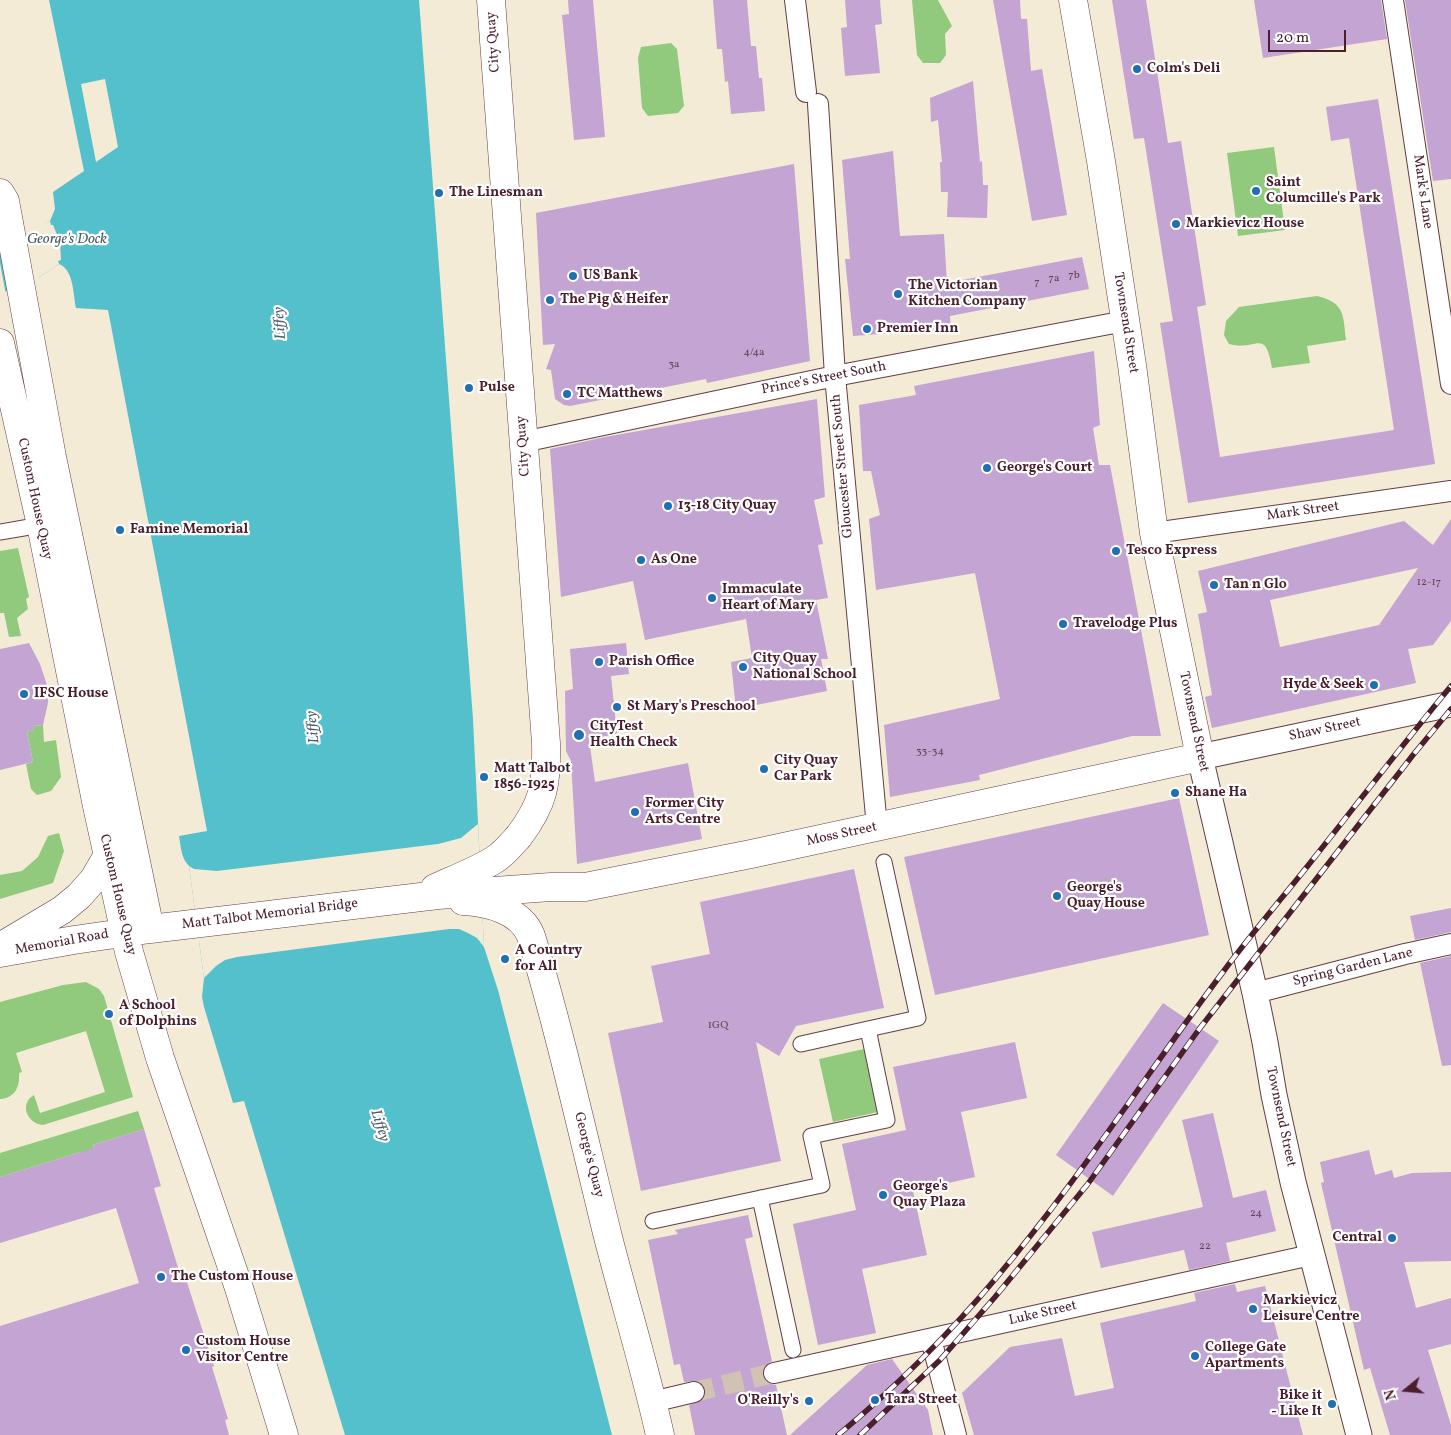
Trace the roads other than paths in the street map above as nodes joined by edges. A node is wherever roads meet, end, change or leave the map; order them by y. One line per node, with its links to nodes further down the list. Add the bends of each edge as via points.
1 (491, 0): 10 (main road, City Quay)
2 (796, 0): 8 (street, Gloucester Street South, via 812,98)
3 (1073, 0): 6 (main road, Townsend Street)
4 (1393, 0): 9 (street, Mark's Lane)
5 (0, 193): 21 (main road, Custom House Quay, via 5,201 22,289)
6 (1125, 321): 8 (street, Prince's Street South); 14 (main road, Townsend Street)
7 (0, 342): 12 (main road, Custom House Quay)
8 (835, 376): 10 (street, Prince's Street South); 17 (street, Gloucester Street South)
9 (1451, 384)
10 (523, 442): 20 (main road, City Quay, via 546,733 546,774 542,795 532,818)
11 (1451, 491): 14 (street, Mark Street)
12 (41, 526): 13 (street); 18 (main road, Custom House Quay)
13 (0, 532)
14 (1154, 533): 16 (main road, Townsend Street)
15 (1451, 704): 16 (street, Shaw Street)
16 (1200, 757): 17 (main road, Moss Street); 25 (street, Townsend Street)
17 (878, 827): 20 (main road, Moss Street, via 585,887)
18 (108, 855): 21 (main road, Custom House Quay); 23 (main road, via 79,896 62,910)
19 (884, 862): 26 (street, via 918,1018)
20 (481, 887): 21 (main road, Matt Talbot Memorial Bridge, via 416,898); 35 (main road, George's Quay, via 492,905 528,929 555,1022)
21 (137, 930): 24 (main road, Memorial Road); 36 (main road, Custom House Quay, via 160,1058 239,1288)
22 (1451, 944): 25 (street, Spring Garden Lane)
23 (0, 947)
24 (0, 954)
25 (1255, 993): 30 (street, Townsend Street, via 1274,1095)
26 (868, 1029): 27 (street); 28 (street, via 888,1120 811,1136 822,1185)
27 (801, 1044)
28 (760, 1198): 29 (street); 32 (street)
29 (653, 1220)
30 (1311, 1255): 31 (street, Luke Street); 39 (street, Townsend Street)
31 (931, 1339): 33 (street, Luke Street); 38 (street)
32 (793, 1350)
33 (774, 1373)
34 (694, 1392): 35 (street)
35 (652, 1402): 37 (main road, George's Quay)
36 (284, 1435)
37 (660, 1435)
38 (956, 1435)
39 (1358, 1435)

